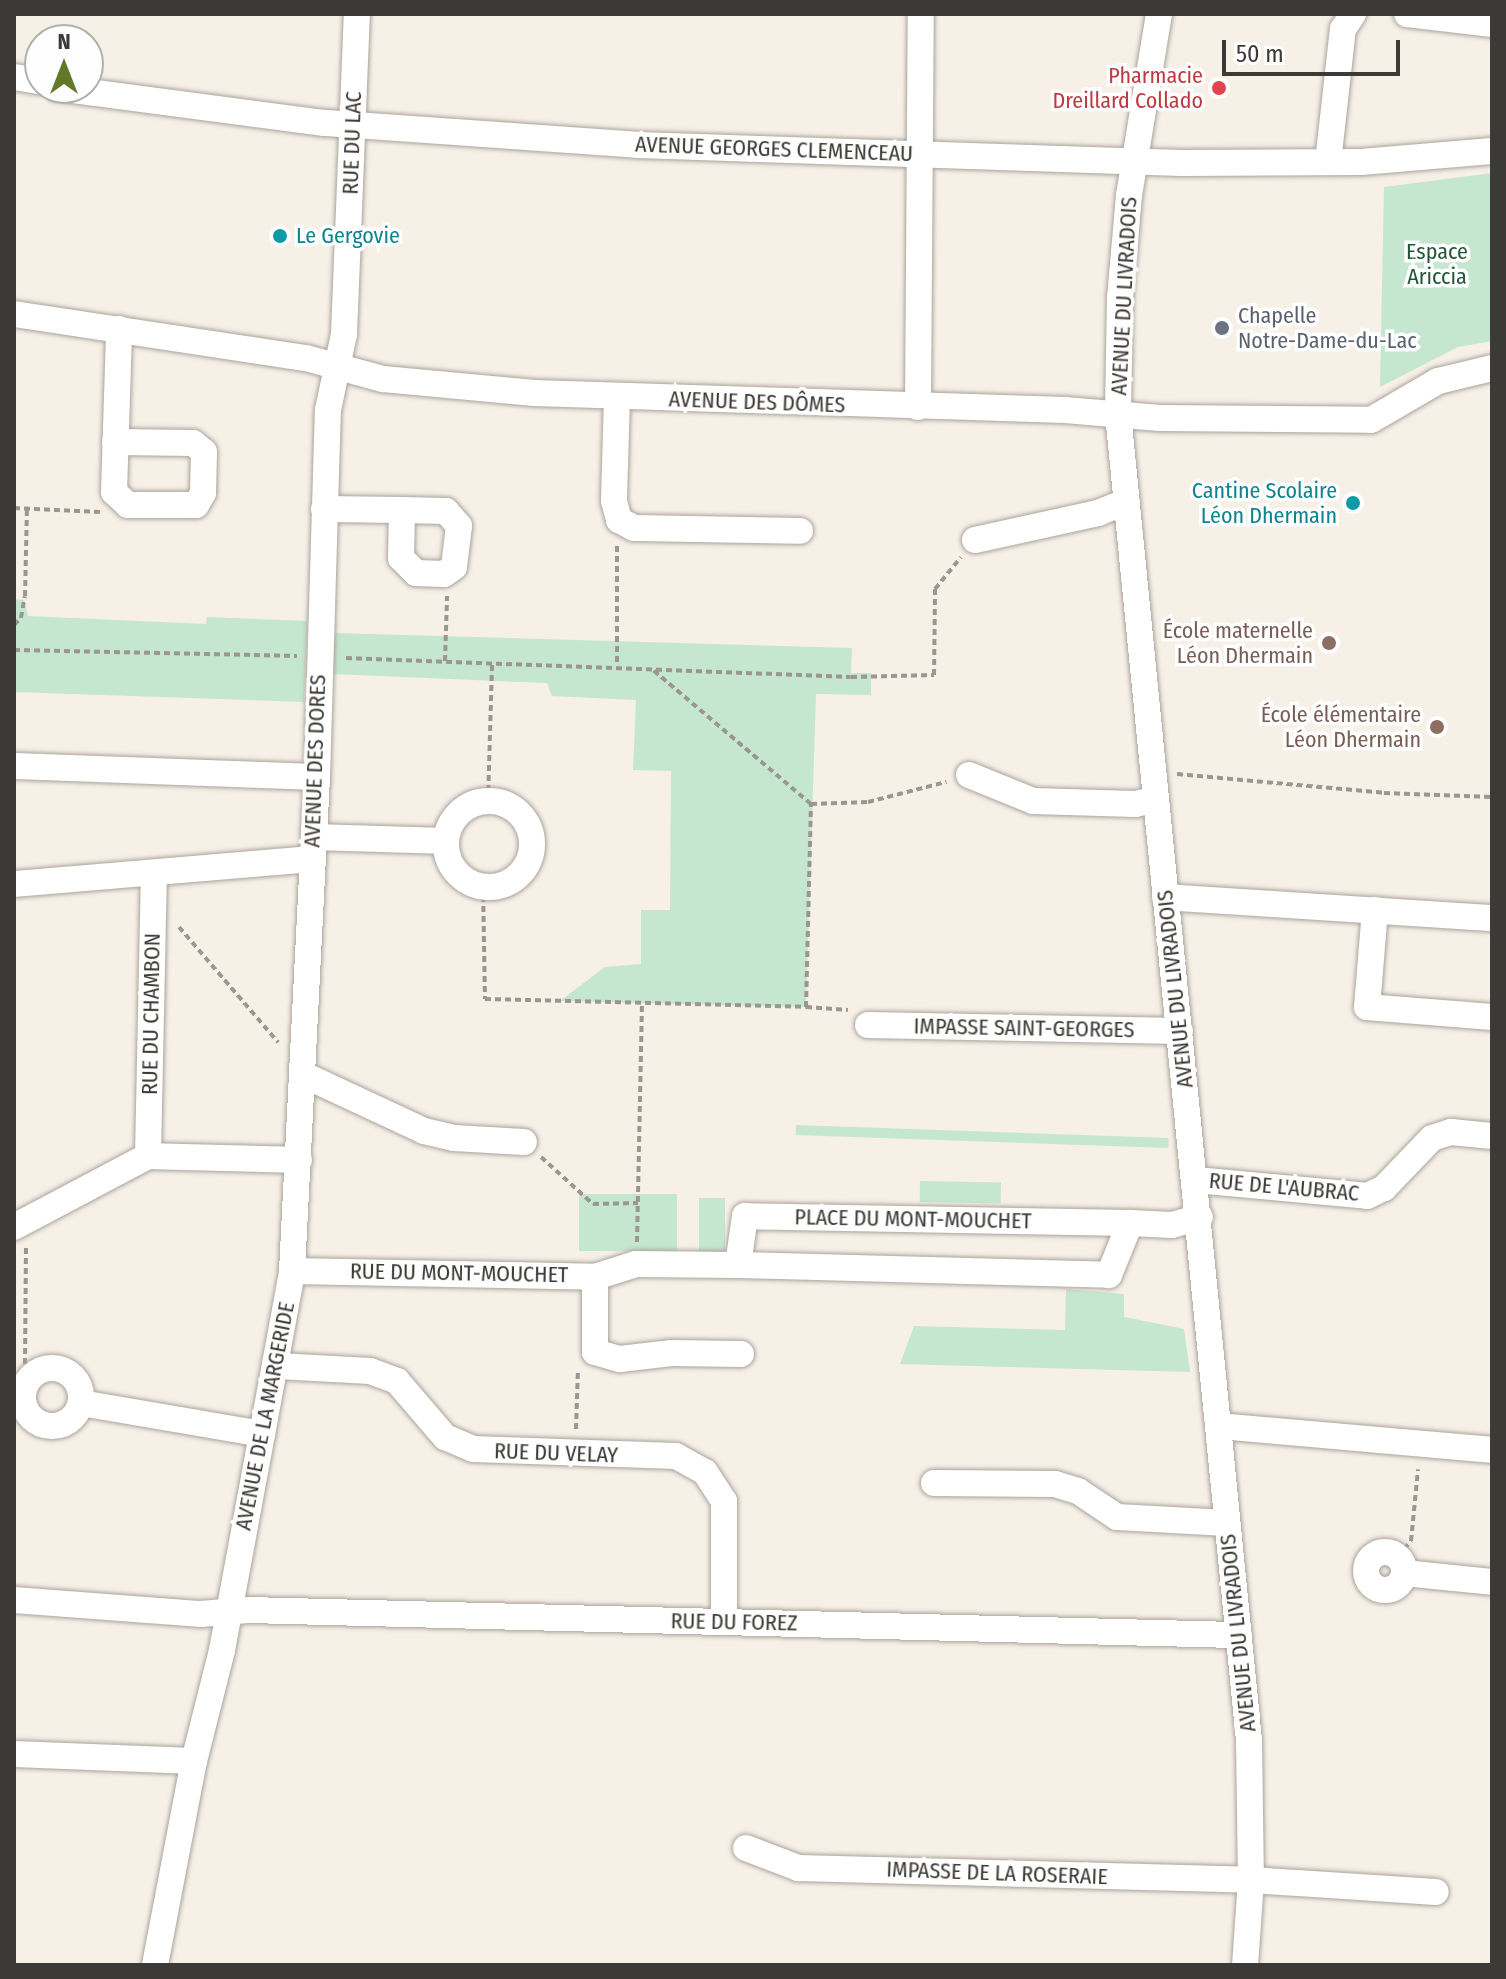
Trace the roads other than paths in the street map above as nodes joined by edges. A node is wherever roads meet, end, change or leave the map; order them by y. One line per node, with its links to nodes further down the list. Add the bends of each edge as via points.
1 (357, 14): 8 (street, RUE DU LAC)
2 (921, 14): 10 (street)
3 (1159, 14): 11 (street, AVENUE DU LIVRADOIS)
4 (1353, 14): 12 (street, via 1343,29)
5 (1407, 14): 6 (street)
6 (1492, 24)
7 (104, 94): 8 (street, AVENUE GEORGES CLEMENCEAU)
8 (352, 125): 10 (street, AVENUE GEORGES CLEMENCEAU, via 638,145); 15 (street, RUE DU LAC)
9 (1492, 151): 12 (street, AVENUE GEORGES CLEMENCEAU)
10 (921, 153): 11 (street, AVENUE GEORGES CLEMENCEAU); 18 (street)
11 (1134, 160): 12 (street, AVENUE GEORGES CLEMENCEAU); 19 (street, AVENUE DU LIVRADOIS, via 1120,297)
12 (1328, 162)
13 (14, 314): 14 (street, AVENUE DES DÔMES)
14 (119, 329): 15 (street, AVENUE DES DÔMES, via 306,358); 20 (street)
15 (339, 368): 17 (street, AVENUE DES DÔMES, via 383,379); 22 (street, AVENUE DES DORES, via 329,390)
16 (1492, 368): 19 (street, AVENUE DES DÔMES, via 1438,381 1371,420)
17 (617, 398): 18 (street, AVENUE DES DÔMES); 24 (street, via 614,501 619,520 634,528)
18 (918, 407): 19 (street, AVENUE DES DÔMES)
19 (1118, 414): 21 (street, AVENUE DU LIVRADOIS)
20 (115, 442): 20 (street, via 114,492 119,501 196,505 203,493 204,452 193,443)
21 (1127, 501): 25 (street, via 1098,513); 29 (street, AVENUE DU LIVRADOIS)
22 (324, 509): 23 (street); 28 (street, AVENUE DES DORES)
23 (402, 510): 23 (street, via 401,558 416,573 444,574 454,567 459,526 446,511)
24 (800, 531)
25 (975, 540)
26 (14, 766): 28 (street)
27 (969, 775): 29 (street, via 1033,801)
28 (317, 777): 31 (street, AVENUE DES DORES)
29 (1154, 800): 34 (street, AVENUE DU LIVRADOIS)
30 (446, 841): 30 (street, via 456,816 488,801 516,811 531,833 532,848 520,874 507,883 483,886 454,869); 31 (street)
31 (313, 848): 32 (street, AVENUE DES DORES); 40 (street, AVENUE DE LA MARGERIDE)
32 (154, 873): 33 (street, AVENUE DES DORES); 43 (street, RUE DU CHAMBON)
33 (14, 884)
34 (1165, 897): 35 (street); 39 (street, AVENUE DU LIVRADOIS)
35 (1375, 910): 36 (street); 37 (street, via 1367,1007)
36 (1492, 918)
37 (1492, 1017)
38 (868, 1025): 39 (street, IMPASSE SAINT-GEORGES)
39 (1180, 1031): 45 (street, AVENUE DU LIVRADOIS)
40 (304, 1075): 42 (street, via 424,1131); 44 (street, AVENUE DE LA MARGERIDE)
41 (1492, 1136): 45 (street, RUE DE L'AUBRAC, via 1451,1132 1432,1138 1384,1188 1367,1196)
42 (524, 1142)
43 (148, 1156): 44 (street); 48 (street)
44 (299, 1160): 50 (street, AVENUE DE LA MARGERIDE)
45 (1196, 1180): 46 (street, AVENUE DU LIVRADOIS)
46 (1200, 1217): 47 (street, PLACE DU MONT-MOUCHET, via 1172,1225); 55 (street, AVENUE DU LIVRADOIS)
47 (1130, 1223): 49 (street, via 1109,1275); 49 (street, PLACE DU MONT-MOUCHET, via 745,1216)
48 (20, 1224)
49 (738, 1265): 51 (street, via 636,1264)
50 (292, 1271): 51 (street, RUE DU MONT-MOUCHET); 53 (street, AVENUE DE LA MARGERIDE)
51 (595, 1277): 52 (street, RUE DU MONT-MOUCHET, via 595,1352 620,1359)
52 (741, 1354)
53 (278, 1366): 56 (street, AVENUE DE LA MARGERIDE); 64 (street, RUE DU VELAY, via 370,1371 397,1381 445,1437 473,1449 676,1456 705,1472 724,1501)
54 (81, 1403): 54 (street, via 63,1425 35,1422 22,1397 35,1373 64,1370 78,1384); 56 (street)
55 (1219, 1426): 57 (street); 59 (street, AVENUE DU LIVRADOIS)
56 (262, 1434): 63 (street, AVENUE DE LA MARGERIDE)
57 (1492, 1450)
58 (934, 1483): 59 (street, via 1055,1484 1078,1491 1117,1517)
59 (1227, 1523): 65 (street, AVENUE DU LIVRADOIS)
60 (1401, 1565): 61 (street)
61 (1492, 1582)
62 (14, 1600): 63 (street, RUE DU FOREZ, via 201,1614)
63 (230, 1611): 64 (street, RUE DU FOREZ); 67 (street, AVENUE DE LA MARGERIDE)
64 (724, 1622): 65 (street, RUE DU FOREZ)
65 (1239, 1635): 69 (street, AVENUE DU LIVRADOIS, via 1249,1741)
66 (14, 1754): 67 (street)
67 (194, 1761): 71 (street, AVENUE DE LA MARGERIDE)
68 (746, 1848): 69 (street, IMPASSE DE LA ROSERAIE, via 798,1868)
69 (1251, 1880): 70 (street, IMPASSE DE LA ROSERAIE); 72 (street, AVENUE DU LIVRADOIS)
70 (1436, 1892)
71 (155, 1965)
72 (1245, 1965)

